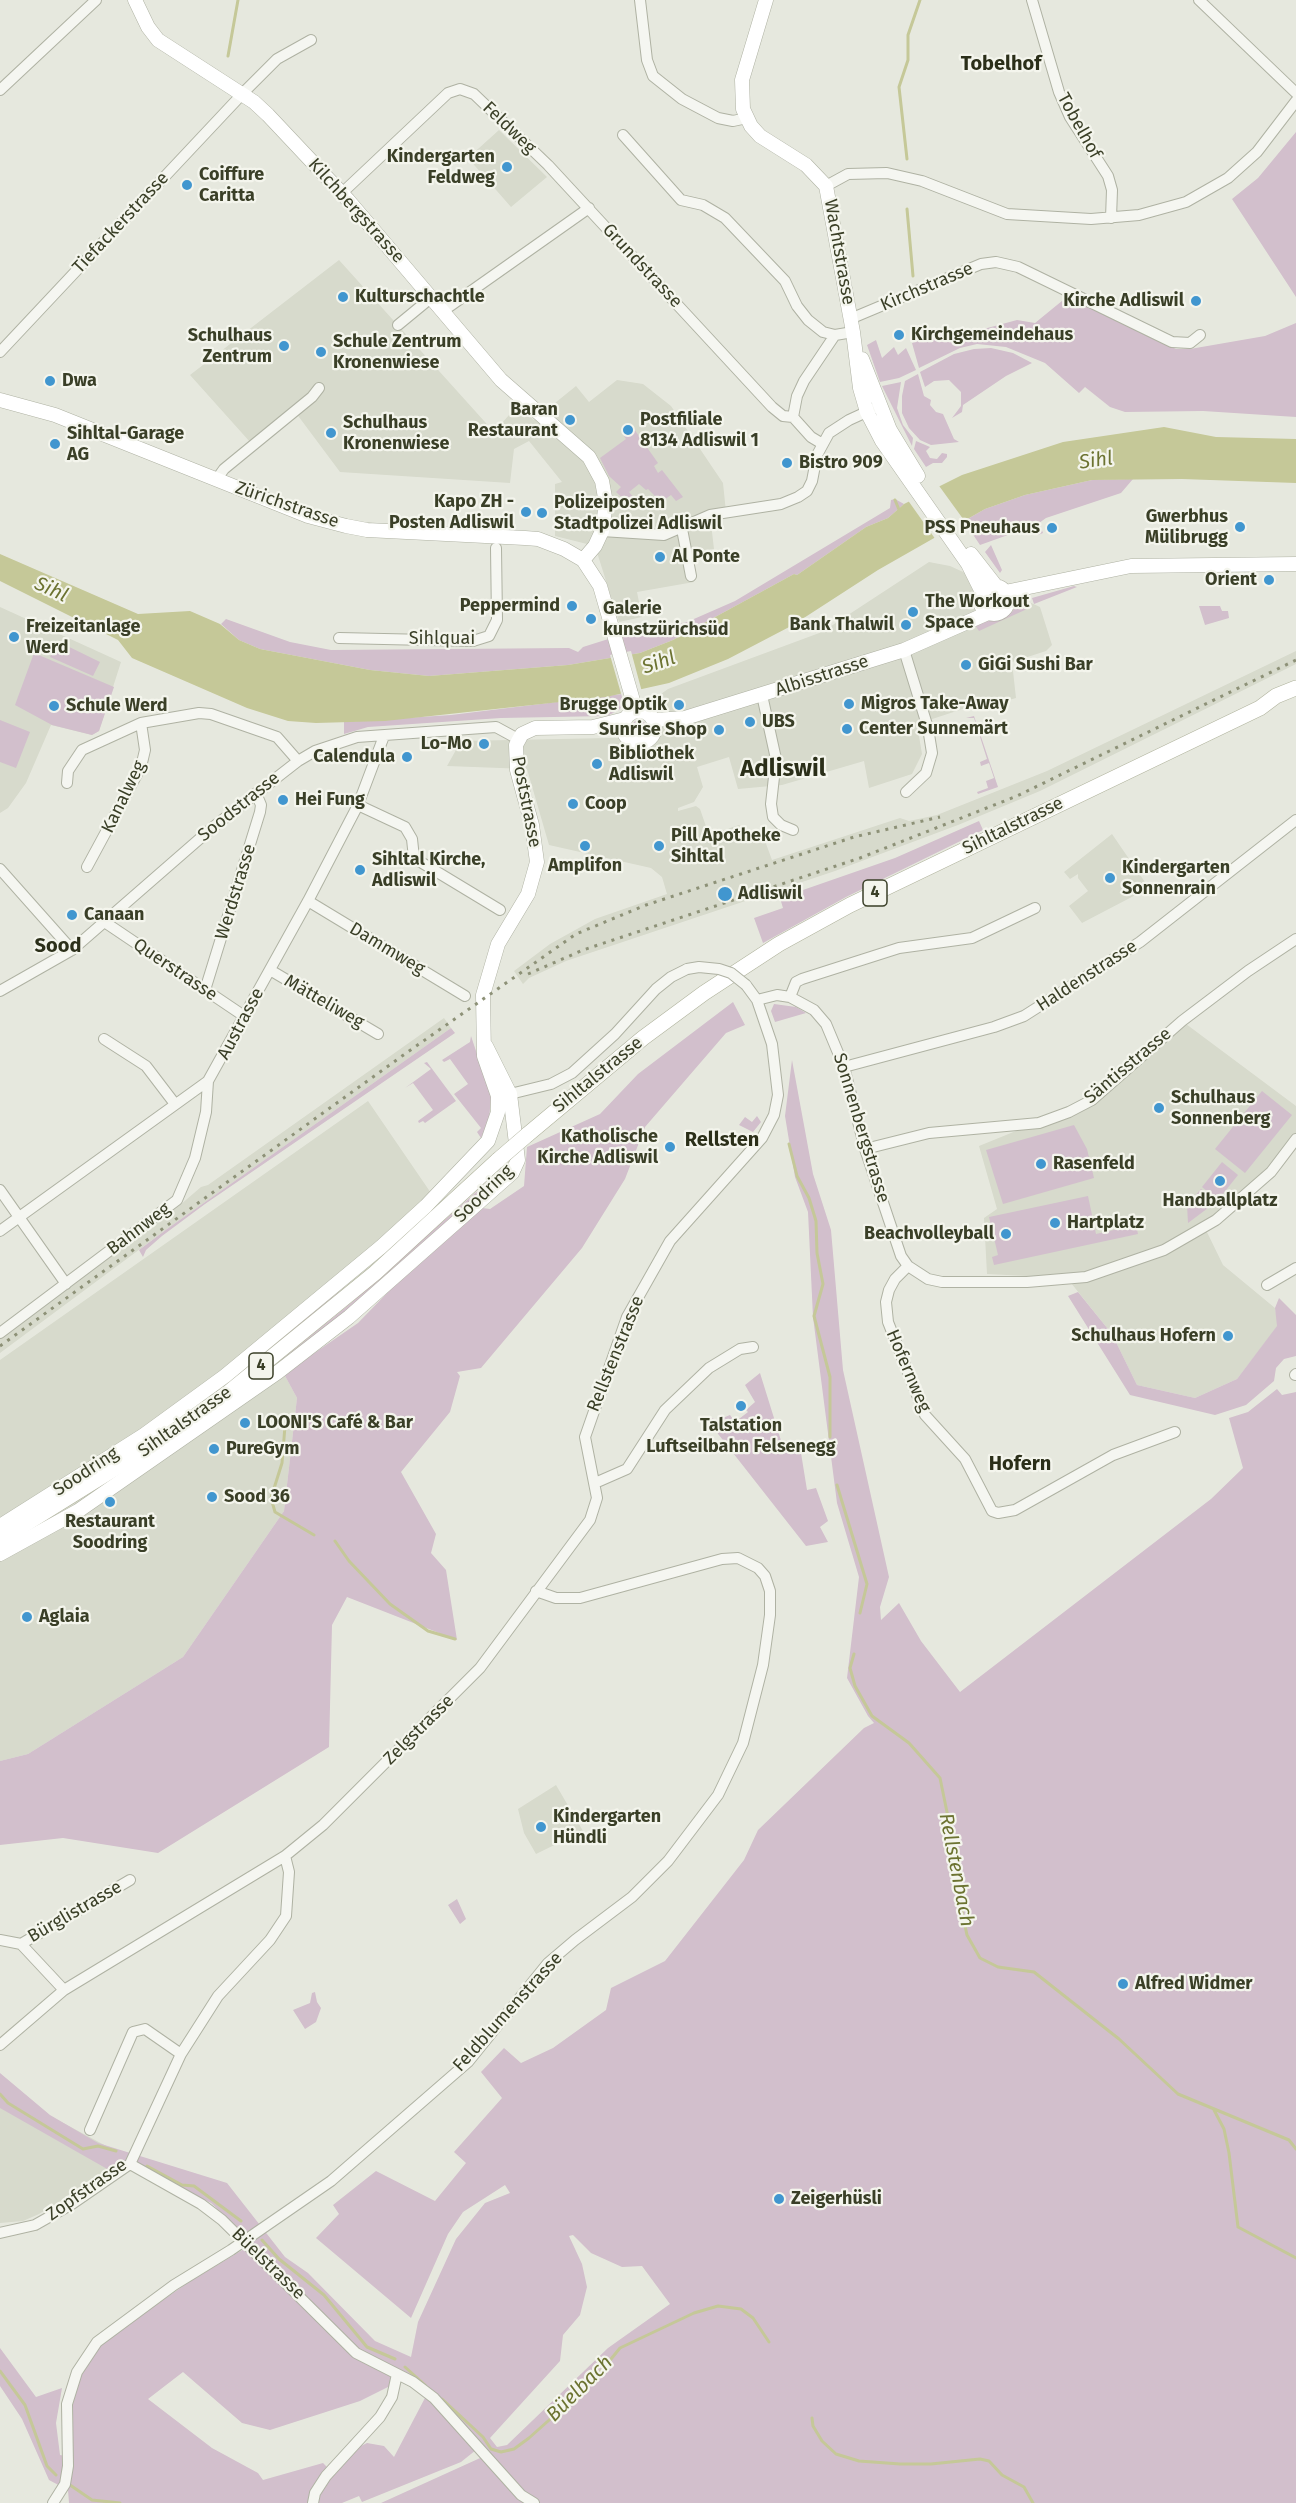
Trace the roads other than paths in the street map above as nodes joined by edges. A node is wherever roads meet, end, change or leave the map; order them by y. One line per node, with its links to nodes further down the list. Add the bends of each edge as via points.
1 (96, 0): 8 (street)
2 (135, 0): 10 (street, Kilchbergstrasse, via 158,40)
3 (640, 0): 12 (street, via 647,60 653,76 682,99 718,118)
4 (1032, 0): 17 (street, Tobelhof, via 1070,117 1108,176)
5 (1199, 0): 9 (street)
6 (762, 3): 12 (street, Wachtstrasse, via 742,80 741,98)
7 (311, 40): 10 (street, Tiefackerstrasse, via 277,59)
8 (0, 90)
9 (1296, 93)
10 (242, 94): 15 (street, Kilchbergstrasse, via 268,115); 24 (street, Tiefackerstrasse)
11 (1296, 101): 17 (street, via 1245,165 1206,193 1168,208)
12 (747, 118): 14 (street, Wachtstrasse, via 755,132 806,165)
13 (623, 135): 23 (street, via 681,200 703,205 725,218 785,282 808,320)
14 (826, 186): 17 (street, via 848,174 887,172 922,181 996,212); 21 (street, Wachtstrasse)
15 (342, 193): 16 (street, Feldweg, via 448,93 460,89 474,94); 18 (street, Kilchbergstrasse)
16 (589, 208): 19 (street, Grundstrasse); 28 (street, Grundstrasse, via 772,407 783,416)
17 (1111, 218)
18 (432, 297): 19 (street, Kilchbergstrasse); 20 (street)
19 (443, 311): 32 (street, Kilchbergstrasse, via 511,390 597,468 605,492)
20 (398, 325)
21 (852, 325): 22 (street, Kirchstrasse, via 981,264 996,262 1018,267 1172,342 1190,343); 23 (street, Kirchstrasse); 27 (street, Wachtstrasse, via 860,388)
22 (1200, 335)
23 (835, 336): 28 (street, via 804,381)
24 (0, 352)
25 (319, 387): 30 (street)
26 (0, 400): 30 (street, Zürichstrasse, via 55,415)
27 (873, 409): 29 (street, via 838,426); 34 (street, Wachtstrasse, via 882,441)
28 (793, 417): 29 (street, Grundstrasse)
29 (821, 443): 31 (street, via 812,481 798,497 781,504 710,515)
30 (216, 480): 35 (street, Zürichstrasse, via 308,516 346,526 538,539)
31 (682, 529): 32 (street, via 648,536); 37 (street)
32 (602, 531): 35 (street, Kilchbergstrasse)
33 (496, 548): 40 (street, Sihlquai, via 497,620 489,636 473,641)
34 (963, 549): 38 (street); 39 (street)
35 (583, 560): 46 (street, Zürichstrasse, via 600,586 613,626)
36 (1296, 564): 38 (street, via 1131,566)
37 (691, 576)
38 (1003, 594): 39 (street); 39 (street, via 1000,613)
39 (984, 602): 41 (street, Albisstrasse, via 957,626)
40 (339, 638)
41 (904, 650): 43 (street, Albisstrasse); 55 (street, via 932,753 926,773)
42 (1296, 688): 45 (main road, Sihltalstrasse / 4)
43 (762, 695): 48 (street, Albisstrasse); 59 (street, via 776,759 771,804 774,817)
44 (1296, 698): 45 (main road, Sihltalstrasse / 4)
45 (1260, 708): 97 (main road, Sihltalstrasse / 4, bridge, via 870,895 779,944 704,993 527,1135 375,1273 229,1392)
46 (632, 711): 48 (street, via 647,713); 49 (street, Poststrasse); 50 (street)
47 (141, 723): 53 (street, via 211,714 277,737); 54 (street, via 82,750 68,771); 60 (street, Kanalweg, via 145,750 141,767)
48 (654, 725): 50 (street, via 650,739 641,743 630,741)
49 (593, 727): 50 (street, Poststrasse); 52 (street, Poststrasse, via 535,728)
50 (625, 735)
51 (384, 736): 52 (street, Soodstrasse, via 496,727); 53 (street, Soodstrasse, via 347,740); 57 (street, Austrasse)
52 (518, 739): 79 (street, Poststrasse, via 517,770 537,862 528,894 503,934 490,966 482,1011 483,1040)
53 (298, 761): 56 (street, Soodstrasse)
54 (66, 783)
55 (906, 792)
56 (256, 793): 65 (street, Soodstrasse); 69 (street, Werdstrasse, via 260,812)
57 (358, 805): 62 (street, Austrasse); 64 (street, via 405,827 414,858)
58 (1296, 820): 77 (street, Haldenstrasse, via 1140,942 1024,1016)
59 (793, 830)
60 (87, 867)
61 (0, 869): 67 (street)
62 (309, 902): 68 (street, Austrasse); 71 (street, Dammweg)
63 (1035, 908): 72 (street, via 972,938 899,948 802,979 796,982)
64 (500, 909)
65 (106, 923): 67 (street, Soodstrasse); 69 (street, Querstrasse)
66 (1296, 939): 83 (street, Säntisstrasse, via 1201,1006 1092,1100 1069,1112 1039,1123 929,1133)
67 (72, 950): 70 (street, Soodstrasse)
68 (270, 970): 74 (street, Austrasse); 75 (street, Mätteliweg)
69 (205, 990): 74 (street, Querstrasse)
70 (0, 992)
71 (465, 996)
72 (790, 997): 73 (street, via 777,995); 77 (street, Sonnenbergstrasse, via 814,1010 825,1024)
73 (757, 1000): 79 (street, Rellstenstrasse, bridge, via 731,973 699,967 687,969 656,989 572,1073 551,1084); 95 (street, Rellstenstrasse, via 776,1064 778,1095 771,1123 670,1241 627,1317 585,1437)
74 (244, 1016): 78 (street, Austrasse)
75 (378, 1034)
76 (104, 1039): 80 (street, via 146,1066)
77 (844, 1067): 83 (street, Sonnenbergstrasse)
78 (208, 1081): 80 (street, Austrasse); 90 (street, Bahnweg, via 206,1112 195,1158 177,1200)
79 (504, 1095): 82 (street); 84 (street, Poststrasse)
80 (175, 1104): 86 (street, Austrasse)
81 (1296, 1139): 88 (street, via 1271,1172 1204,1228 1164,1250 1116,1268 1086,1276 1037,1281 942,1282 928,1279)
82 (488, 1141): 84 (street, Soodring, via 506,1143); 96 (street, Soodring, via 381,1247 225,1376 144,1435)
83 (866, 1149): 88 (street, Sonnenbergstrasse, via 901,1256)
84 (517, 1152): 98 (street, Soodring, via 512,1173 349,1317 278,1372 78,1510)
85 (0, 1190): 86 (street)
86 (19, 1217): 87 (street, Austrasse); 90 (street)
87 (0, 1231)
88 (908, 1266): 94 (street, Hofernweg, via 889,1290 888,1322 925,1415 965,1459 992,1511 1015,1510 1113,1455)
89 (1296, 1268): 91 (street)
90 (66, 1284): 92 (street, Bahnweg)
91 (1268, 1285)
92 (0, 1333)
93 (753, 1347): 95 (street, via 729,1354 702,1374 665,1410 627,1469)
94 (1175, 1432)
95 (595, 1483): 99 (street, Zelgstrasse, via 596,1505 590,1520)
96 (0, 1526)
97 (0, 1540)
98 (0, 1554)
99 (536, 1591): 100 (street, Zelgstrasse, via 463,1686 350,1801); 110 (street, Feldblumenstrasse, via 556,1598 580,1598 722,1559 738,1558 758,1568 770,1591 770,1615 764,1665 743,1743 718,1795 668,1860 632,1898 548,1964 468,2062 331,2181)
100 (285, 1856): 104 (street, Zelgstrasse); 106 (street, Zopfstrasse, via 289,1872 286,1916 270,1940 218,1996)
101 (130, 1880): 103 (street, Bürglistrasse)
102 (0, 1940): 103 (street, Bürglistrasse)
103 (21, 1944): 104 (street, Bürglistrasse)
104 (64, 1990): 105 (street, Zelgstrasse)
105 (0, 2045)
106 (181, 2054): 107 (street, via 145,2028 133,2032); 108 (street, Zopfstrasse)
107 (90, 2130)
108 (130, 2164): 109 (street, Zopfstrasse, via 39,2223); 110 (street, Büelstrasse, via 201,2204)
109 (0, 2234)
110 (244, 2240): 111 (street, Büelstrasse, via 356,2353); 112 (street, Feldblumenstrasse, via 108,2331 89,2353 67,2404 68,2466 65,2484)
111 (397, 2374): 113 (street, via 392,2397 380,2417 326,2475); 114 (street, Büelstrasse, via 434,2398 521,2495)
112 (53, 2503)
113 (313, 2503)
114 (534, 2503)

